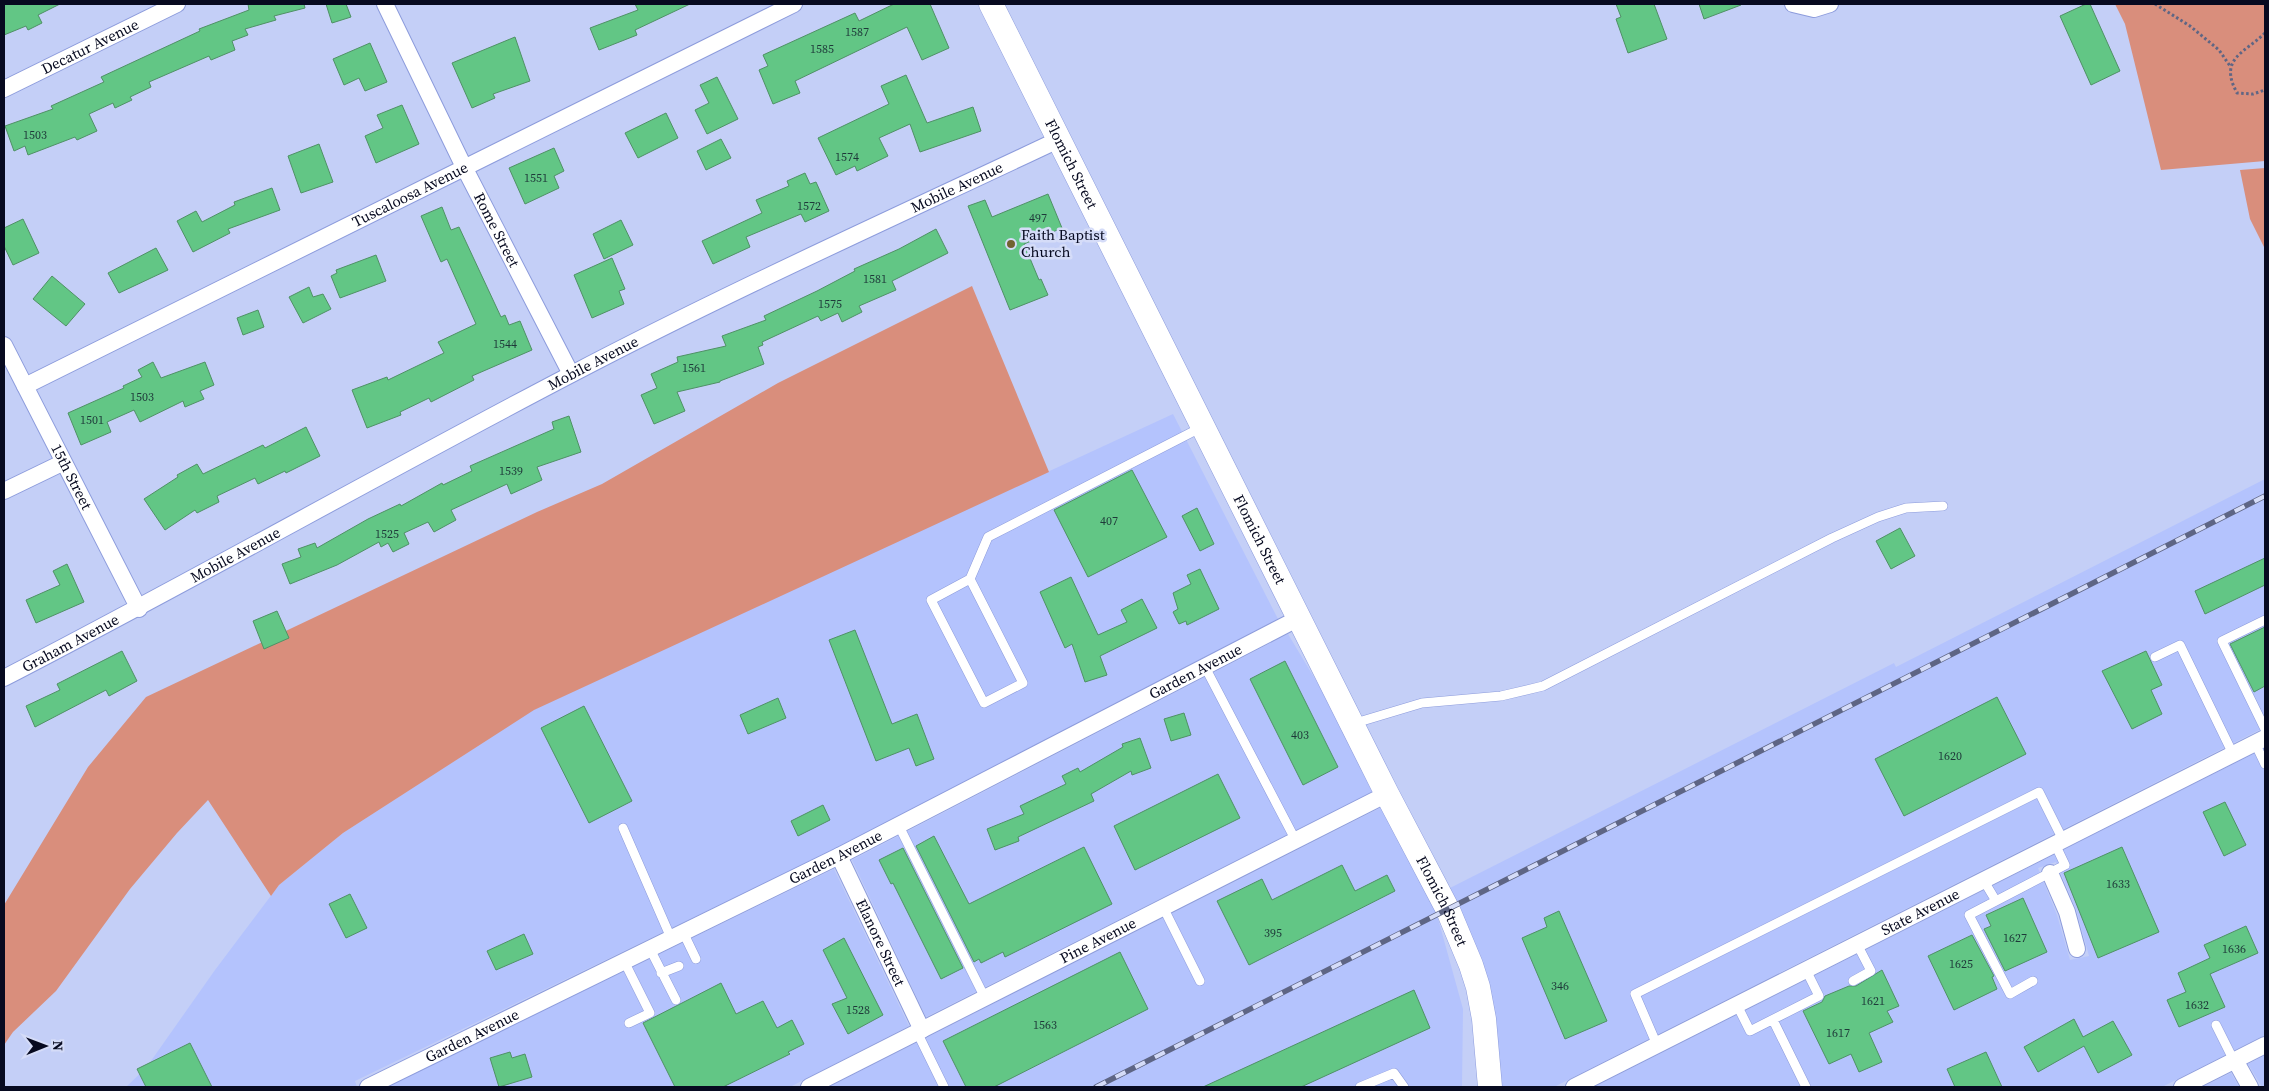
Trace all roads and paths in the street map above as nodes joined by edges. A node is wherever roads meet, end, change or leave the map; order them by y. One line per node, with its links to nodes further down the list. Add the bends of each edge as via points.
1 (177, 4): 10 (street, Decatur Avenue)
2 (385, 4): 13 (street, Rome Street)
3 (794, 4): 13 (street, Tuscaloosa Avenue)
4 (991, 4): 12 (street, Flomich Street)
5 (1793, 4): 6 (street, via 1814,9)
6 (1830, 4)
7 (2155, 4): 9 (path, via 2190,26 2219,50)
8 (2265, 33): 9 (path, via 2240,52)
9 (2230, 66): 11 (path, via 2231,82 2237,93 2253,94)
10 (4, 89)
11 (2265, 90)
12 (1058, 140): 15 (street, Mobile Avenue); 17 (street, Flomich Street)
13 (464, 167): 15 (street, Rome Street); 16 (street, Tuscaloosa Avenue)
14 (4, 345): 16 (street, 15th Street)
15 (571, 374): 22 (street, Mobile Avenue)
16 (25, 386): 18 (street, 15th Street)
17 (1202, 426): 21 (lane, via 988,537); 23 (street, Flomich Street)
18 (62, 463): 19 (street); 22 (street, 15th Street)
19 (4, 491)
20 (1943, 506): 28 (lane, via 1906,508 1878,517 1543,686 1501,696 1422,703)
21 (970, 579): 21 (lane, via 1023,683 984,703 931,600)
22 (139, 609): 27 (street, Graham Avenue)
23 (1299, 618): 26 (street, Garden Avenue); 28 (street, Flomich Street)
24 (2265, 620): 29 (lane, via 2222,641)
25 (2155, 657): 31 (lane, via 2180,645)
26 (1205, 667): 34 (street, Garden Avenue); 36 (lane)
27 (4, 678)
28 (1352, 724): 33 (street, Flomich Street)
29 (2265, 729)
30 (2260, 740): 31 (street, State Avenue); 32 (lane)
31 (2233, 754): 37 (street, State Avenue)
32 (2265, 764)
33 (1387, 794): 36 (street, Pine Avenue); 70 (street, Flomich Street, via 1448,910 1471,965 1484,1020)
34 (899, 826): 38 (street, Garden Avenue); 55 (lane)
35 (623, 828): 43 (lane)
36 (1296, 841): 42 (street, Pine Avenue)
37 (2059, 842): 39 (lane, via 2065,865); 40 (street, State Avenue); 62 (lane, via 2040,792 1635,994)
38 (839, 856): 43 (street, Garden Avenue); 61 (street, Elanore Street)
39 (2050, 873): 41 (lane); 46 (street, via 2067,912)
40 (1984, 881): 41 (lane); 44 (street, State Avenue)
41 (1996, 901): 54 (lane, via 1969,915 2010,994)
42 (1163, 908): 52 (lane); 55 (street, Pine Avenue)
43 (677, 935): 45 (street, Garden Avenue); 47 (lane)
44 (1857, 944): 50 (street, State Avenue); 53 (lane, via 1871,971)
45 (650, 949): 48 (street, Garden Avenue); 51 (lane)
46 (2077, 950)
47 (696, 959)
48 (624, 961): 59 (lane, via 650,1013); 65 (street, Garden Avenue)
49 (679, 966): 51 (lane)
50 (1806, 970): 57 (street, State Avenue); 58 (lane, via 1819,996)
51 (661, 973): 56 (lane)
52 (1200, 981)
53 (1853, 981)
54 (2033, 981)
55 (985, 998): 61 (street, Pine Avenue)
56 (676, 1000)
57 (1737, 1005): 58 (lane, via 1750,1031); 62 (street, State Avenue)
58 (1773, 1020): 72 (lane)
59 (629, 1023)
60 (2216, 1025): 64 (lane)
61 (919, 1031): 66 (street, Pine Avenue); 67 (lane)
62 (1658, 1045): 71 (street, State Avenue)
63 (2265, 1045): 64 (street)
64 (2235, 1061): 73 (street); 74 (street)
65 (368, 1087)
66 (809, 1087)
67 (944, 1087)
68 (1360, 1087): 69 (lane, via 1394,1073)
69 (1404, 1087)
70 (1490, 1087)
71 (1574, 1087)
72 (1806, 1087)
73 (2182, 1087)
74 (2250, 1087)

